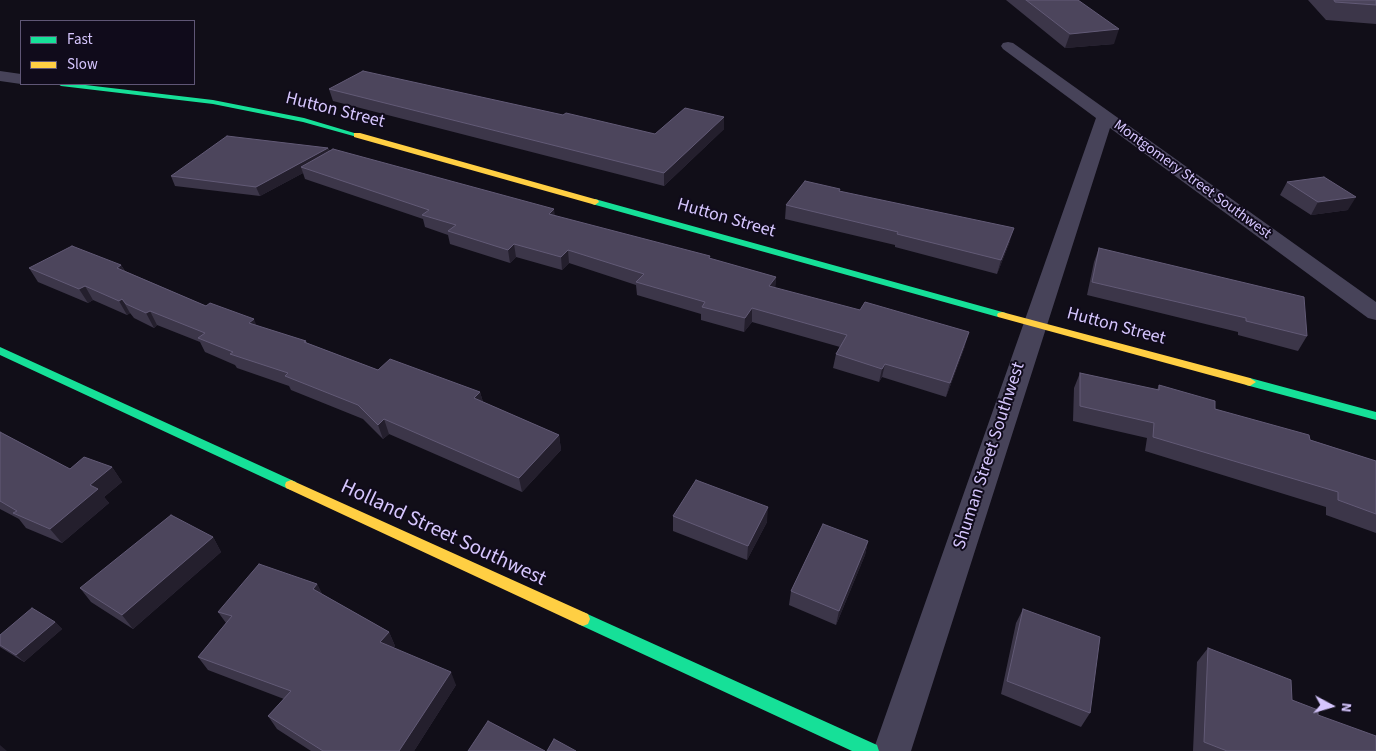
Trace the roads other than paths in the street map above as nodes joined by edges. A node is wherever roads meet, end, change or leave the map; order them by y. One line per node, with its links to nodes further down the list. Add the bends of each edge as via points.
1 (1008, 46): 5 (street, Montgomery Street Southwest)
2 (0, 76): 3 (street)
3 (20, 79)
4 (69, 85): 7 (street, Hutton Street, via 213,102 304,120)
5 (1105, 116): 6 (street, Montgomery Street Southwest); 7 (street, Shuman Street Southwest)
6 (1376, 314)
7 (1033, 324): 9 (street, Hutton Street); 11 (street, Shuman Street Southwest)
8 (0, 351): 10 (street, Holland Street Southwest)
9 (1376, 416)
10 (871, 751)
11 (892, 751)

